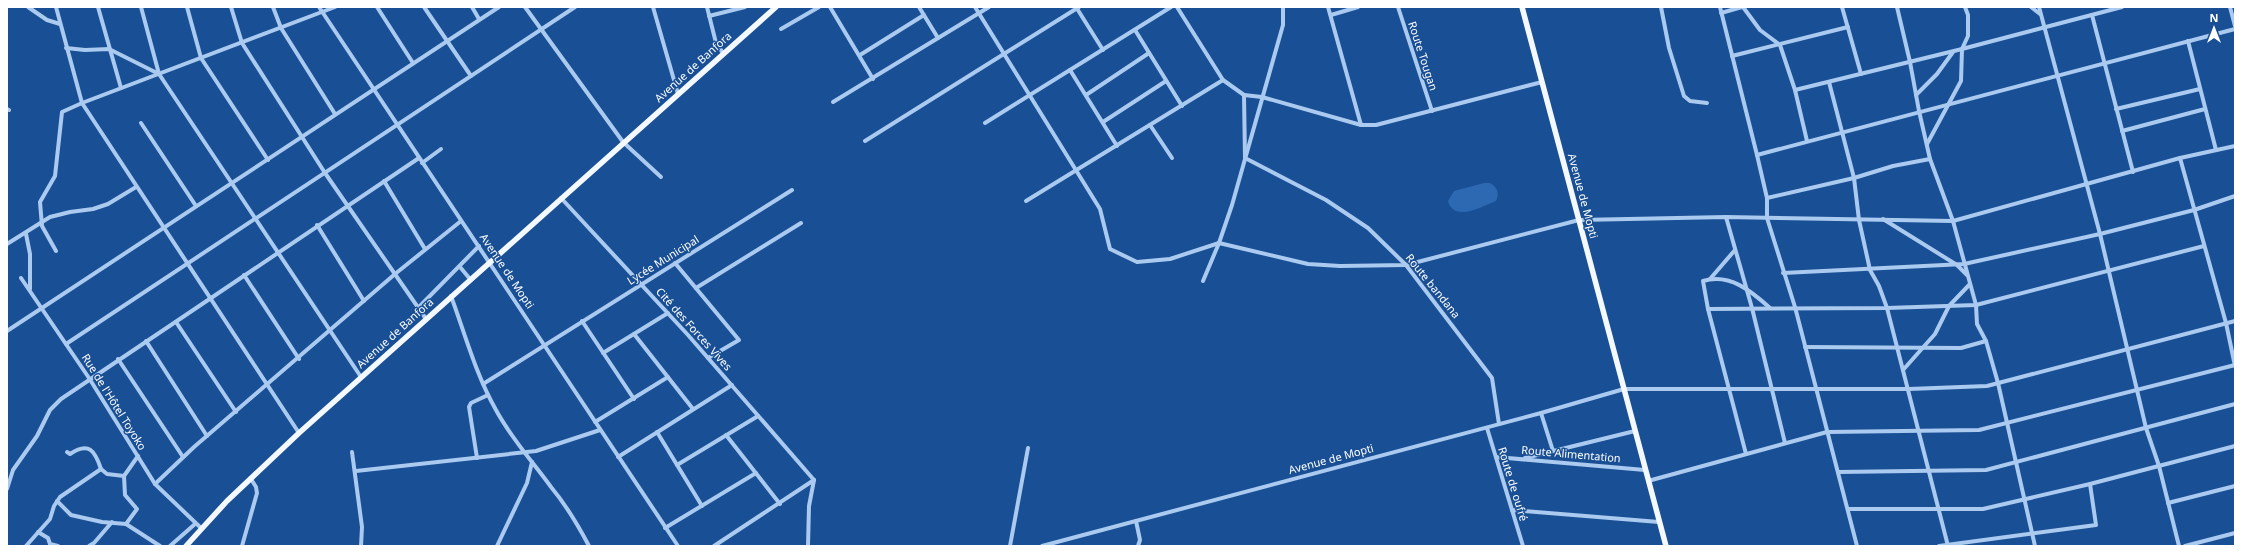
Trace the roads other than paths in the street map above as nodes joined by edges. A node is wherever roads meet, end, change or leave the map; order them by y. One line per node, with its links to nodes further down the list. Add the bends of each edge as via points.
1 (28, 7): 52 (street, via 47,20)
2 (56, 7): 52 (street)
3 (98, 7): 66 (street)
4 (141, 7): 80 (street)
5 (187, 7): 75 (street)
6 (231, 7): 63 (street)
7 (273, 7): 55 (street)
8 (319, 7): 43 (street, Avenue de Mopti)
9 (335, 7): 43 (street)
10 (377, 7): 78 (street)
11 (424, 7): 61 (street)
12 (472, 7): 51 (street)
13 (499, 7): 51 (street)
14 (525, 7): 58 (street)
15 (575, 7): 58 (street)
16 (653, 7): 93 (street)
17 (707, 7): 50 (street)
18 (745, 7): 50 (street)
19 (776, 7): 70 (main road, Avenue de Banfora)
20 (819, 7): 57 (street)
21 (830, 7): 73 (street)
22 (919, 7): 47 (street)
23 (975, 7): 44 (street)
24 (989, 7): 44 (street)
25 (1078, 7): 68 (street); 72 (street)
26 (1171, 7): 59 (street)
27 (1177, 7): 85 (street)
28 (1283, 7): 98 (street, via 1283,25)
29 (1328, 7): 48 (street)
30 (1358, 7): 48 (street)
31 (1398, 7): 106 (street, Route Tougan)
32 (1522, 7): 87 (main road, Avenue de Mopti)
33 (1660, 7): 102 (street, via 1684,96)
34 (1720, 7): 45 (street)
35 (1743, 7): 45 (street); 64 (street, via 1760,30)
36 (1842, 7): 53 (street)
37 (1896, 7): 76 (street)
38 (1965, 7): 67 (street, via 1968,15 1968,36)
39 (2031, 7): 46 (street)
40 (2038, 7): 46 (street)
41 (2122, 7): 49 (street)
42 (2230, 7): 54 (street)
43 (322, 12): 55 (street); 90 (street, Avenue de Mopti)
44 (979, 13): 60 (street); 72 (street)
45 (1721, 13): 74 (street)
46 (2040, 14): 56 (street)
47 (924, 15): 60 (street); 73 (street)
48 (1331, 15): 114 (street)
49 (2092, 15): 56 (street); 77 (street)
50 (709, 16): 70 (street, via 716,43)
51 (479, 19): 61 (street)
52 (60, 24): 65 (street)
53 (1848, 27): 64 (street); 81 (street)
54 (2235, 27): 62 (street)
55 (281, 28): 63 (street); 108 (street)
56 (2044, 28): 67 (street); 82 (street)
57 (781, 29)
58 (540, 30): 83 (street); 120 (street)
59 (1135, 30): 68 (street); 71 (street)
60 (938, 38): 84 (street)
61 (446, 41): 78 (street); 83 (street)
62 (2188, 41): 77 (street); 91 (street)
63 (242, 43): 75 (street); 117 (street)
64 (1780, 45): 74 (street); 92 (street)
65 (66, 48): 66 (street); 100 (street)
66 (109, 49): 80 (street); 89 (street)
67 (1962, 49): 69 (street); 101 (street, via 1961,81)
68 (1103, 50): 79 (street)
69 (1953, 52): 76 (street); 97 (street, via 1937,74)
70 (723, 53): 93 (main road, Avenue de Banfora)
71 (1149, 53): 86 (street); 95 (street)
72 (1004, 54): 94 (street); 118 (street)
73 (860, 55): 84 (street)
74 (1732, 56): 126 (street)
75 (201, 58): 80 (street); 132 (street)
76 (1910, 62): 81 (street); 97 (street)
77 (2104, 62): 82 (street); 104 (street)
78 (413, 63): 90 (street)
79 (1070, 70): 94 (street); 95 (street)
80 (159, 74): 89 (street); 140 (street)
81 (1861, 74): 88 (street)
82 (2056, 75): 101 (street); 141 (street)
83 (471, 76): 112 (street)
84 (874, 79): 99 (street)
85 (1223, 80): 96 (street); 103 (street)
86 (1166, 81): 103 (street); 109 (street)
87 (1542, 82): 106 (street); 155 (main road, Avenue de Mopti)
88 (1829, 82): 92 (street); 116 (street)
89 (121, 88): 100 (street)
90 (373, 89): 108 (street); 112 (street, Avenue de Mopti)
91 (2200, 89): 104 (street); 105 (street)
92 (1795, 90): 119 (street)
93 (678, 94): 120 (main road, Avenue de Banfora)
94 (1030, 95): 111 (street); 134 (street)
95 (1086, 95): 109 (street)
96 (1244, 95): 98 (street); 129 (street)
97 (1916, 95): 107 (street)
98 (1262, 98): 114 (street); 129 (street)
99 (834, 102)
100 (82, 103): 142 (street); 159 (street, via 62,112 55,176 40,202)
101 (1951, 103): 107 (street); 121 (street)
102 (1707, 104)
103 (1182, 106): 113 (street)
104 (2116, 109): 115 (street)
105 (2205, 109): 115 (street); 125 (street)
106 (1432, 111): 114 (street, via 1376,125)
107 (1919, 111): 116 (street); 121 (street)
108 (335, 114): 117 (street)
109 (1103, 122): 122 (street)
110 (141, 123): 149 (street)
111 (985, 123)
112 (397, 125): 127 (street, Avenue de Mopti); 136 (street)
113 (1150, 125): 122 (street); 128 (street)
114 (1361, 125)
115 (2122, 131): 135 (street)
116 (1842, 132): 119 (street); 138 (street)
117 (302, 137): 132 (street); 136 (street)
118 (865, 141)
119 (1807, 141): 126 (street)
120 (623, 142): 137 (street); 145 (main road, Avenue de Banfora)
121 (1927, 145): 131 (street)
122 (1118, 146): 134 (street)
123 (2235, 146): 125 (street)
124 (441, 149): 133 (street)
125 (2216, 150): 130 (street)
126 (1757, 155): 146 (street)
127 (419, 158): 133 (street, Avenue de Mopti); 139 (street)
128 (1172, 158)
129 (1245, 158): 165 (street); 177 (street, Route bandana, via 1326,200 1368,228)
130 (2180, 158): 135 (street); 150 (street)
131 (1930, 159): 138 (street, via 1893,166); 158 (street)
132 (268, 160): 140 (street)
133 (422, 163): 157 (street, Avenue de Mopti)
134 (1077, 171): 147 (street); 165 (street, via 1100,209 1110,249 1137,262 1170,259)
135 (2133, 172): 141 (street)
136 (326, 173): 148 (street); 153 (street)
137 (661, 177)
138 (1854, 178): 146 (street); 156 (street)
139 (384, 181): 148 (street); 169 (street)
140 (231, 184): 149 (street); 153 (street)
141 (2086, 185): 158 (street); 164 (street)
142 (136, 187): 159 (street, via 103,206 70,212); 162 (street)
143 (792, 190): 174 (street, Lycée Municipal)
144 (2235, 197): 150 (street)
145 (561, 198): 173 (main road, Avenue de Banfora); 190 (street, Cité des Forces Vives)
146 (1766, 198): 152 (street)
147 (1026, 201)
148 (347, 205): 161 (street); 183 (street)
149 (196, 206): 162 (street)
150 (2194, 210): 164 (street); 168 (street)
151 (1726, 217): 152 (street); 155 (street); 170 (street)
152 (1767, 218): 156 (street); 182 (street)
153 (255, 219): 172 (street); 175 (street)
154 (1883, 219): 156 (street); 158 (street); 178 (street)
155 (1579, 220): 177 (street); 237 (main road, Avenue de Mopti)
156 (1859, 220): 180 (street)
157 (461, 221): 167 (street, Avenue de Mopti); 169 (street)
158 (1953, 221): 176 (street)
159 (41, 222): 163 (street); 171 (street)
160 (801, 223): 193 (street)
161 (317, 225): 172 (street); 197 (street)
162 (163, 227): 175 (street); 201 (street)
163 (26, 234): 166 (street); 194 (street, via 30,254)
164 (2100, 234): 176 (street); 181 (street)
165 (1219, 243): 177 (street, via 1308,264); 189 (street)
166 (7, 244)
167 (479, 246): 173 (street, Avenue de Mopti); 179 (street)
168 (2204, 246): 181 (street); 212 (street)
169 (425, 249): 183 (street)
170 (1735, 250): 188 (street); 192 (street)
171 (56, 251)
172 (278, 252): 185 (street); 214 (street)
173 (489, 262): 187 (main road, Avenue de Banfora); 219 (street, Avenue de Mopti)
174 (675, 263): 190 (street, Lycée Municipal); 193 (street)
175 (186, 264): 196 (street); 218 (street)
176 (1964, 264): 178 (street); 184 (street)
177 (1406, 265): 251 (street, Route bandana, via 1492,378)
178 (1957, 265): 180 (street); 184 (street)
179 (460, 267): 187 (street); 202 (street)
180 (1870, 270): 182 (street); 205 (street)
181 (2108, 270): 198 (street); 223 (street)
182 (1783, 273): 200 (street)
183 (395, 274): 197 (street); 202 (street)
184 (1968, 275): 191 (street)
185 (244, 276): 196 (street); 227 (street)
186 (21, 278): 194 (street, Rue de l'Hôtel Toyoko)
187 (470, 279): 195 (main road, Avenue de Banfora)
188 (1710, 279): 192 (street); 206 (street, via 1703,281)
189 (1203, 281)
190 (641, 284): 207 (street, Cité des Forces Vives); 209 (street, Lycée Municipal)
191 (1970, 284): 198 (street); 199 (street)
192 (1746, 287): 203 (street); 204 (street)
193 (696, 288): 225 (street, via 739,340)
194 (30, 292): 201 (street, Rue de l'Hôtel Toyoko)
195 (451, 296): 208 (main road, Avenue de Banfora); 234 (street)
196 (210, 299): 211 (street); 235 (street)
197 (364, 301): 214 (street)
198 (1976, 305): 199 (street); 217 (street, via 1977,324)
199 (1949, 306): 205 (street); 221 (street, via 1935,334)
200 (1795, 307): 204 (street); 205 (street); 222 (street)
201 (41, 308): 213 (street); 218 (street, Rue de l'Hôtel Toyoko)
202 (418, 308): 208 (street)
203 (1752, 308): 204 (street); 206 (street); 240 (street)
204 (1770, 308)
205 (1887, 308): 220 (street)
206 (1708, 309): 239 (street)
207 (668, 313): 215 (street); 225 (street, Cité des Forces Vives)
208 (426, 319): 230 (main road, Avenue de Banfora)
209 (582, 321): 219 (street, Lycée Municipal); 224 (street)
210 (2235, 321): 212 (street)
211 (176, 322): 216 (street); 247 (street)
212 (2226, 323): 223 (street); 228 (street)
213 (7, 331)
214 (330, 331): 227 (street); 230 (street)
215 (634, 334): 224 (street); 232 (street)
216 (146, 341): 226 (street); 262 (street)
217 (1986, 341): 221 (street, via 1961,348); 233 (street)
218 (66, 344): 231 (street, Rue de l'Hôtel Toyoko)
219 (543, 345): 234 (street, Lycée Municipal); 250 (street, Avenue de Mopti)
220 (1897, 347): 221 (street); 222 (street); 229 (street)
221 (1923, 347): 229 (street)
222 (1805, 348): 238 (street)
223 (2128, 349): 233 (street); 242 (street)
224 (603, 353): 244 (street)
225 (708, 358): 236 (street, Cité des Forces Vives)
226 (118, 359): 231 (street); 273 (street)
227 (299, 359): 235 (street)
228 (2235, 365): 242 (street)
229 (1903, 370): 241 (street)
230 (361, 377): 260 (main road, Avenue de Banfora)
231 (89, 378): 271 (street, Rue de l'Hôtel Toyoko); 294 (street, via 50,410 37,436 13,470)
232 (668, 378): 244 (street); 246 (street)
233 (1998, 383): 241 (street, via 1963,389); 252 (street)
234 (483, 384): 243 (street)
235 (268, 385): 247 (street); 260 (street)
236 (732, 385): 246 (street, Cité des Forces Vives); 249 (street, Cité des Forces Vives)
237 (1624, 389): 239 (street); 248 (street, Avenue de Mopti); 256 (main road, Avenue de Mopti)
238 (1816, 389): 240 (street); 241 (street); 259 (street)
239 (1729, 390): 240 (street); 270 (street)
240 (1771, 390): 263 (street)
241 (1909, 390): 257 (street)
242 (2138, 390): 252 (street); 254 (street)
243 (488, 395): 269 (street); 275 (street, via 471,403 469,407)
244 (634, 399): 250 (street)
245 (2235, 404): 254 (street)
246 (693, 409): 258 (street, Cité des Forces Vives)
247 (236, 412): 262 (street)
248 (1541, 414): 251 (street, Avenue de Mopti); 266 (street)
249 (758, 416): 261 (street); 289 (street, Cité des Forces Vives)
250 (595, 422): 255 (street, Avenue de Mopti)
251 (1499, 424): 253 (street, Avenue de Mopti)
252 (2007, 424): 257 (street, via 1979,430); 277 (street)
253 (1487, 428): 274 (street, Route de oufré); 303 (street, Avenue de Mopti)
254 (2146, 428): 277 (street); 280 (street)
255 (600, 430): 269 (street, via 536,451); 272 (street, Avenue de Mopti)
256 (1635, 431): 266 (street); 282 (main road, Avenue de Mopti)
257 (1919, 431): 259 (street); 283 (street)
258 (657, 432): 272 (street, Cité des Forces Vives); 279 (street)
259 (1827, 432): 263 (street); 285 (street)
260 (299, 433): 288 (main road, Avenue de Banfora)
261 (726, 435): 279 (street); 286 (street)
262 (207, 436): 273 (street)
263 (1785, 443): 270 (street)
264 (2235, 446): 280 (street)
265 (1028, 448): 327 (street)
266 (1553, 451): 276 (street)
267 (67, 452): 281 (street, via 70,454 88,448 96,454)
268 (352, 452): 284 (street)
269 (524, 452): 275 (street); 278 (street)
270 (1746, 454): 290 (street)
271 (138, 456): 287 (street); 291 (street, Rue de l'Hôtel Toyoko)
272 (618, 456): 309 (street, Avenue de Mopti)
273 (183, 457): 291 (street)
274 (1496, 457): 276 (street, Route Alimentation); 302 (street, Route de oufré)
275 (477, 458): 284 (street)
276 (1520, 459): 282 (street, Route Alimentation)
277 (2016, 461): 283 (street, via 1986,470); 295 (street)
278 (532, 462): 322 (street, via 527,483); 323 (street, via 576,522)
279 (677, 465): 299 (street)
280 (2159, 466): 292 (street); 297 (street)
281 (101, 469): 287 (street, via 107,474); 296 (street, via 93,472)
282 (1645, 470): 290 (main road, Avenue de Mopti)
283 (1929, 470): 285 (street); 300 (street)
284 (356, 471): 321 (street, via 362,527)
285 (1838, 472): 301 (street)
286 (756, 473): 298 (street); 299 (street)
287 (124, 476): 306 (street, via 125,495 137,508)
288 (251, 478): 308 (main road, Avenue de Banfora); 320 (street, via 257,493)
289 (814, 480): 298 (street); 326 (street, via 809,506)
290 (1648, 481): 305 (main road, Avenue de Mopti)
291 (155, 484): 307 (street, Rue de l'Hôtel Toyoko)
292 (2090, 484): 295 (street); 312 (street, via 2096,525)
293 (2235, 486): 297 (street)
294 (7, 489)
295 (2025, 499): 300 (street, via 1983,508); 312 (street)
296 (57, 501): 304 (street, via 71,515); 310 (street, via 50,519)
297 (2168, 503): 335 (street)
298 (780, 504): 325 (street)
299 (702, 506): 309 (street)
300 (1938, 508): 301 (street); 313 (street)
301 (1848, 509): 332 (street)
302 (1512, 510): 305 (street); 330 (street, Route de oufré)
303 (1136, 521): 328 (street, Avenue de Mopti); 329 (street, via 1140,540)
304 (112, 522): 306 (street); 316 (street)
305 (1659, 522): 331 (main road, Avenue de Mopti)
306 (126, 524): 317 (street)
307 (195, 524): 308 (street, Rue de l'Hôtel Toyoko); 318 (street)
308 (201, 528): 319 (main road, Avenue de Banfora)
309 (666, 528): 324 (street, Avenue de Mopti)
310 (38, 532): 314 (street); 315 (street, via 48,538 50,544)
311 (2235, 533): 336 (street)
312 (2032, 534): 313 (street); 334 (street)
313 (1948, 545): 333 (street)
314 (26, 546)
315 (58, 546)
316 (89, 546)
317 (160, 546)
318 (170, 546)
319 (186, 546)
320 (242, 546)
321 (361, 546)
322 (497, 546)
323 (588, 546)
324 (678, 546)
325 (714, 546)
326 (808, 546)
327 (1010, 546)
328 (1042, 546)
329 (1138, 546)
330 (1523, 546)
331 (1666, 546)
332 (1857, 546)
333 (1939, 546)
334 (2035, 546)
335 (2179, 546)
336 (2185, 546)

